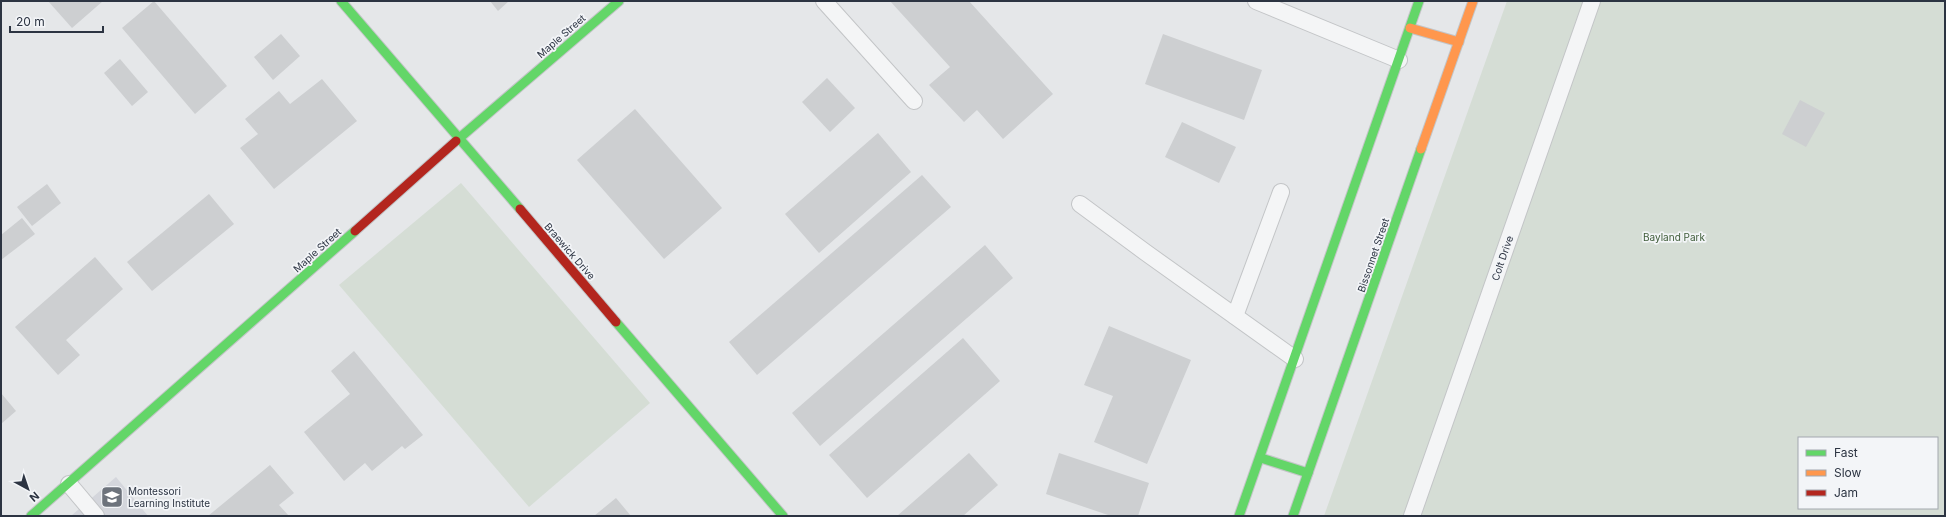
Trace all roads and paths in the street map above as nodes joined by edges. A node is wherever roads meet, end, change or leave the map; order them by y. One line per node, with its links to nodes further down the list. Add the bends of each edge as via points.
1 (341, 1): 12 (street, Braewick Drive)
2 (619, 1): 12 (street, Maple Street)
3 (824, 1): 11 (lane)
4 (1256, 1): 10 (lane)
5 (1419, 1): 8 (street)
6 (1473, 1): 9 (street, Bissonnet Street)
7 (1592, 1): 25 (lane, Colt Drive)
8 (1410, 28): 9 (street); 10 (street)
9 (1459, 42): 18 (street, Bissonnet Street)
10 (1399, 60): 16 (street)
11 (914, 101)
12 (459, 139): 19 (street, Maple Street); 22 (street, Braewick Drive)
13 (1280, 192): 15 (lane)
14 (1080, 204): 15 (lane)
15 (1235, 316): 16 (lane)
16 (1295, 359): 17 (street)
17 (1261, 458): 18 (street); 23 (street)
18 (1308, 473): 24 (street, Bissonnet Street)
19 (69, 484): 20 (street, Maple Street); 21 (lane)
20 (31, 516)
21 (96, 516)
22 (783, 516)
23 (1239, 516)
24 (1293, 516)
25 (1412, 516)

